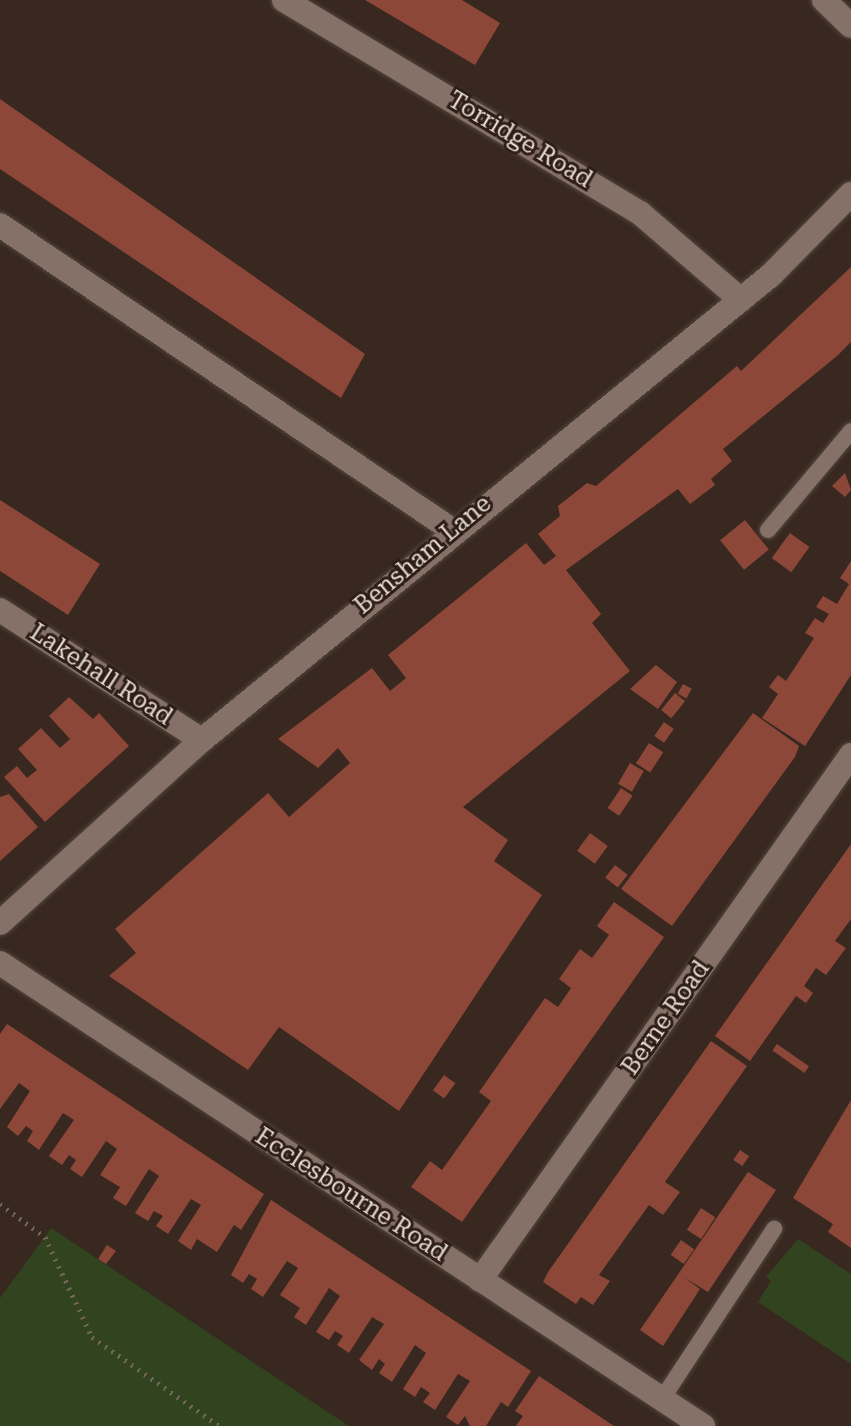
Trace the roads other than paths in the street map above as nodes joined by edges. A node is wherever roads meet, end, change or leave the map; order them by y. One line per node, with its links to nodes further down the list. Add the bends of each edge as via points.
1 (284, 0): 6 (street, Torridge Road, via 640,213)
2 (824, 0): 3 (street)
3 (851, 26)
4 (851, 194): 6 (street, Bensham Lane)
5 (0, 225): 8 (street)
6 (741, 300): 8 (street, Bensham Lane)
7 (851, 431): 9 (lane)
8 (452, 530): 11 (street, Bensham Lane)
9 (768, 530)
10 (0, 610): 11 (street, Lakehall Road)
11 (202, 740): 13 (street, Bensham Lane)
12 (851, 755): 16 (street, Berne Road)
13 (0, 923)
14 (0, 963): 16 (street, Ecclesbourne Road)
15 (774, 1229): 17 (lane)
16 (480, 1280): 17 (street, Ecclesbourne Road)
17 (662, 1399): 18 (street, Ecclesbourne Road)
18 (703, 1426)

